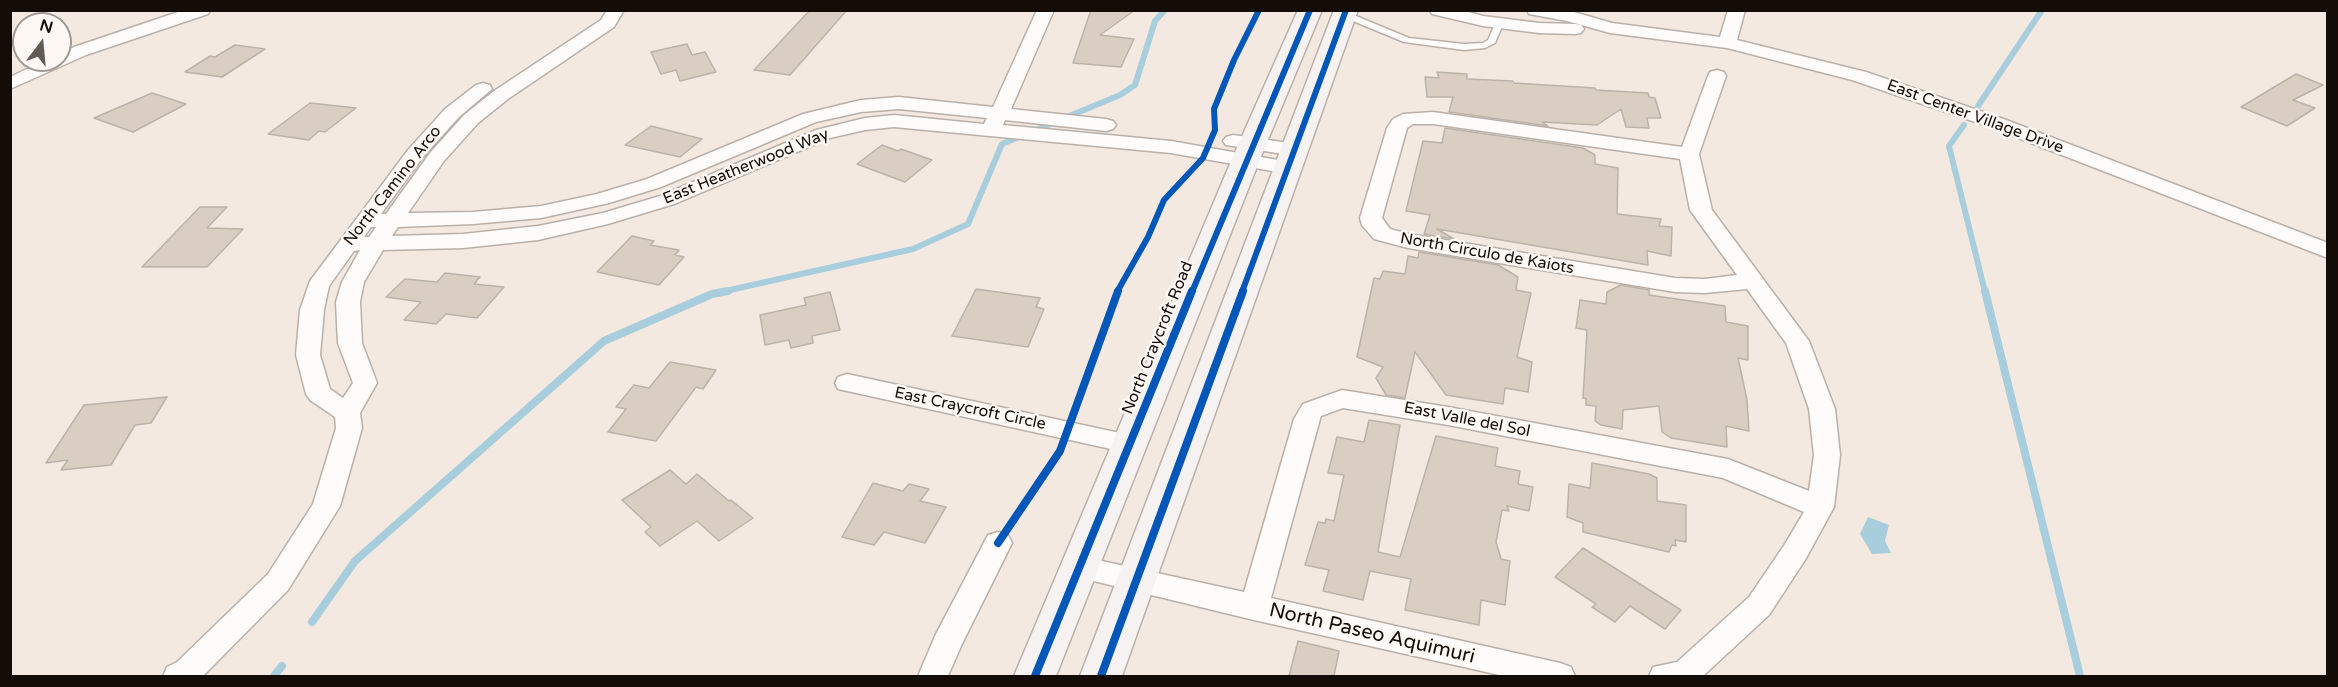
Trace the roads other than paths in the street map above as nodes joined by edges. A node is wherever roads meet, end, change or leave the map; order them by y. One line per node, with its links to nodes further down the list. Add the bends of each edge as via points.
1 (202, 10): 14 (street, via 80,51)
2 (594, 10): 19 (street, North Camino Arco, via 589,18 452,113 415,154)
3 (616, 10): 20 (street, North Camino Arco, via 608,23 471,119 437,157)
4 (1046, 10): 15 (street)
5 (1310, 10): 16 (main road, North Craycroft Road)
6 (1438, 10): 10 (street, East Center Village Drive)
7 (1535, 10): 11 (street, East Center Village Drive)
8 (1737, 10): 12 (street)
9 (1345, 12): 10 (lane, via 1407,40 1464,47 1485,45 1492,40); 18 (main road)
10 (1499, 24): 11 (street, East Center Village Drive, via 1564,30)
11 (1610, 28): 12 (street, East Center Village Drive)
12 (1727, 44): 23 (street, East Center Village Drive, via 1859,76 1983,118)
13 (1717, 76): 17 (street)
14 (10, 84)
15 (995, 122): 16 (street, East Heatherwood Way, via 1171,147); 20 (street, East Heatherwood Way, via 899,103 861,106 810,118 654,183 602,199 541,212); 22 (street, East Heatherwood Way, via 865,124 823,134 667,200 608,218 528,234)
16 (1250, 152): 18 (street, East Heatherwood Way); 27 (main road, North Craycroft Road)
17 (1689, 153): 24 (street, via 1701,210); 24 (street, North Circulo de Kaiots, via 1410,118 1397,128 1371,218 1382,234 1408,241 1675,285)
18 (1293, 159): 31 (main road)
19 (366, 221): 20 (street, East Heatherwood Way); 21 (street, North Camino Arco)
20 (392, 221): 22 (street, North Camino Arco)
21 (347, 244): 22 (street, East Heatherwood Way); 26 (street, North Camino Arco, via 318,286 308,355 319,394)
22 (375, 244): 26 (street, North Camino Arco, via 353,282 348,302 350,343 365,383)
23 (2328, 251)
24 (1753, 281): 28 (street, via 1797,341 1822,409 1827,455)
25 (847, 383): 27 (street, East Craycroft Circle)
26 (348, 413): 33 (street, North Camino Arco, via 349,428 326,506 278,582)
27 (1129, 444): 30 (main road, North Craycroft Road)
28 (1820, 507): 32 (street, East Valle del Sol, via 1728,470 1342,399 1312,410 1307,420); 38 (street, via 1759,606 1684,675)
29 (998, 543): 34 (street)
30 (1080, 567): 31 (street, North Paseo Aquimuri); 35 (main road, North Craycroft Road)
31 (1137, 580): 32 (street, North Paseo Aquimuri); 36 (main road)
32 (1254, 608): 37 (street, North Paseo Aquimuri)
33 (178, 676)
34 (933, 676)
35 (1035, 676)
36 (1101, 676)
37 (1560, 676)
38 (1664, 676)

